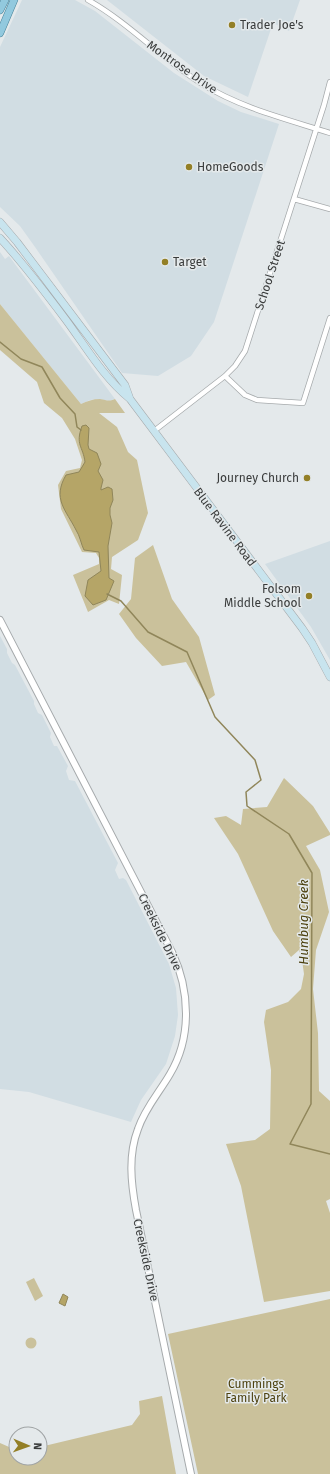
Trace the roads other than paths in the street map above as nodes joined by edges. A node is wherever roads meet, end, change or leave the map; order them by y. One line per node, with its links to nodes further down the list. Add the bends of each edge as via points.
1 (5, 0): 4 (main road)
2 (14, 0): 5 (main road)
3 (88, 0): 7 (street, Montrose Drive, via 187,74 218,93 251,108)
4 (0, 10)
5 (0, 33)
6 (330, 82): 7 (street, School Street)
7 (316, 129): 8 (street, Montrose Drive); 9 (street, School Street)
8 (330, 133)
9 (294, 199): 10 (street); 18 (street, School Street, via 248,343 240,359)
10 (330, 210)
11 (0, 222): 14 (main road, Blue Ravine Road)
12 (0, 238): 13 (main road, Blue Ravine Road)
13 (7, 246): 14 (main road, via 17,248 25,259); 16 (main road, Blue Ravine Road)
14 (32, 262): 17 (main road, Blue Ravine Road)
15 (330, 318): 18 (street, via 303,403 257,400 245,395)
16 (86, 349): 17 (main road, via 95,353 111,373); 19 (main road, Blue Ravine Road, via 109,379)
17 (116, 372): 19 (main road, Blue Ravine Road, via 125,385)
18 (226, 376): 20 (street, School Street)
19 (130, 399): 20 (main road, Blue Ravine Road)
20 (154, 431): 22 (main road, Blue Ravine Road, via 302,628)
21 (0, 620): 23 (street, Creekside Drive, via 172,952 183,982 186,1013 182,1045 171,1073 148,1105 137,1130 131,1157 131,1173 136,1210)
22 (330, 677)
23 (191, 1474)

